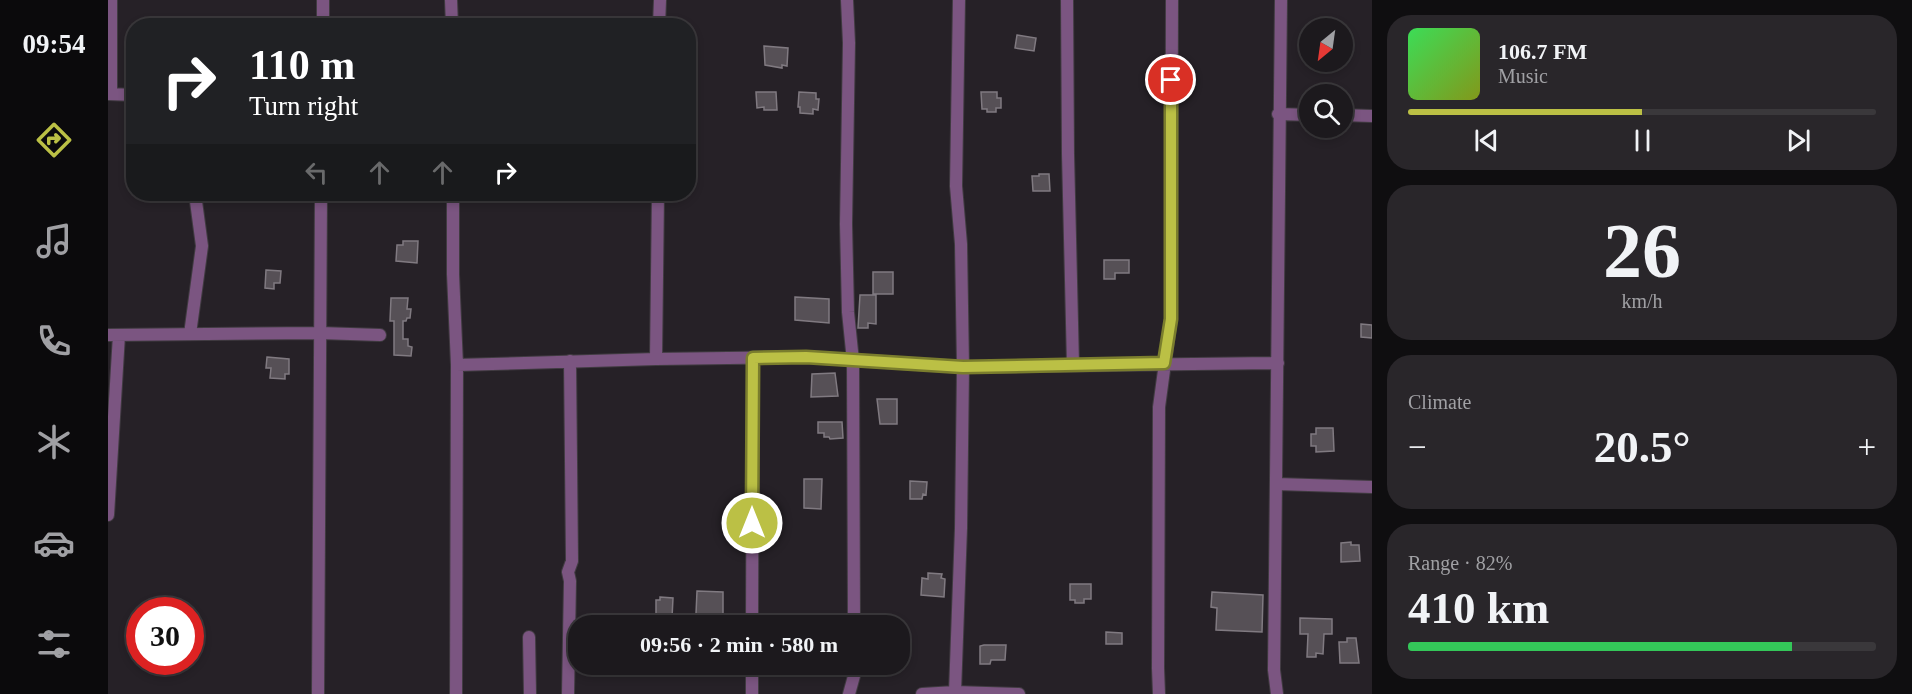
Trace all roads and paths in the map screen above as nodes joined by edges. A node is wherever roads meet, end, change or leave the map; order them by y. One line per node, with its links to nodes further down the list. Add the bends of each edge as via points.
1 (111, 0): 13 (street)
2 (323, 0): 10 (street)
3 (451, 0): 11 (street)
4 (660, 0): 12 (street)
5 (847, 0): 30 (street, via 846,224)
6 (959, 0): 35 (street, via 956,186)
7 (1067, 0): 34 (street)
8 (1172, 0): 31 (street, via 1171,319)
9 (1281, 0): 15 (street)
10 (322, 18)
11 (452, 18)
12 (659, 18)
13 (110, 94): 14 (street)
14 (126, 94)
15 (1278, 114): 16 (street); 32 (street)
16 (1299, 115)
17 (1353, 116): 18 (street)
18 (1372, 116)
19 (196, 201): 24 (street, via 202,246)
20 (321, 201): 23 (street)
21 (453, 201): 33 (street)
22 (658, 201): 27 (street)
23 (320, 333): 24 (street); 26 (street); 45 (street)
24 (190, 334): 25 (street)
25 (114, 335): 38 (street)
26 (380, 335)
27 (656, 358): 28 (street); 29 (street)
28 (753, 358): 30 (street); 39 (street)
29 (570, 361): 33 (street); 48 (street, via 572,561 568,573)
30 (853, 361): 35 (street); 40 (street)
31 (1164, 363): 32 (street); 34 (street); 54 (street, via 1157,439)
32 (1278, 363): 36 (street)
33 (457, 365): 46 (street)
34 (1073, 365): 35 (street)
35 (963, 367): 44 (street)
36 (1277, 484): 37 (street); 55 (street)
37 (1372, 487)
38 (108, 515)
39 (752, 615)
40 (854, 615)
41 (529, 637): 47 (street)
42 (752, 675): 49 (street)
43 (854, 675): 50 (street)
44 (955, 692): 52 (street); 53 (street)
45 (318, 694)
46 (456, 694)
47 (530, 694)
48 (568, 694)
49 (752, 694)
50 (849, 694)
51 (922, 694): 52 (street)
52 (929, 694)
53 (1019, 694)
54 (1159, 694)
55 (1277, 694)

